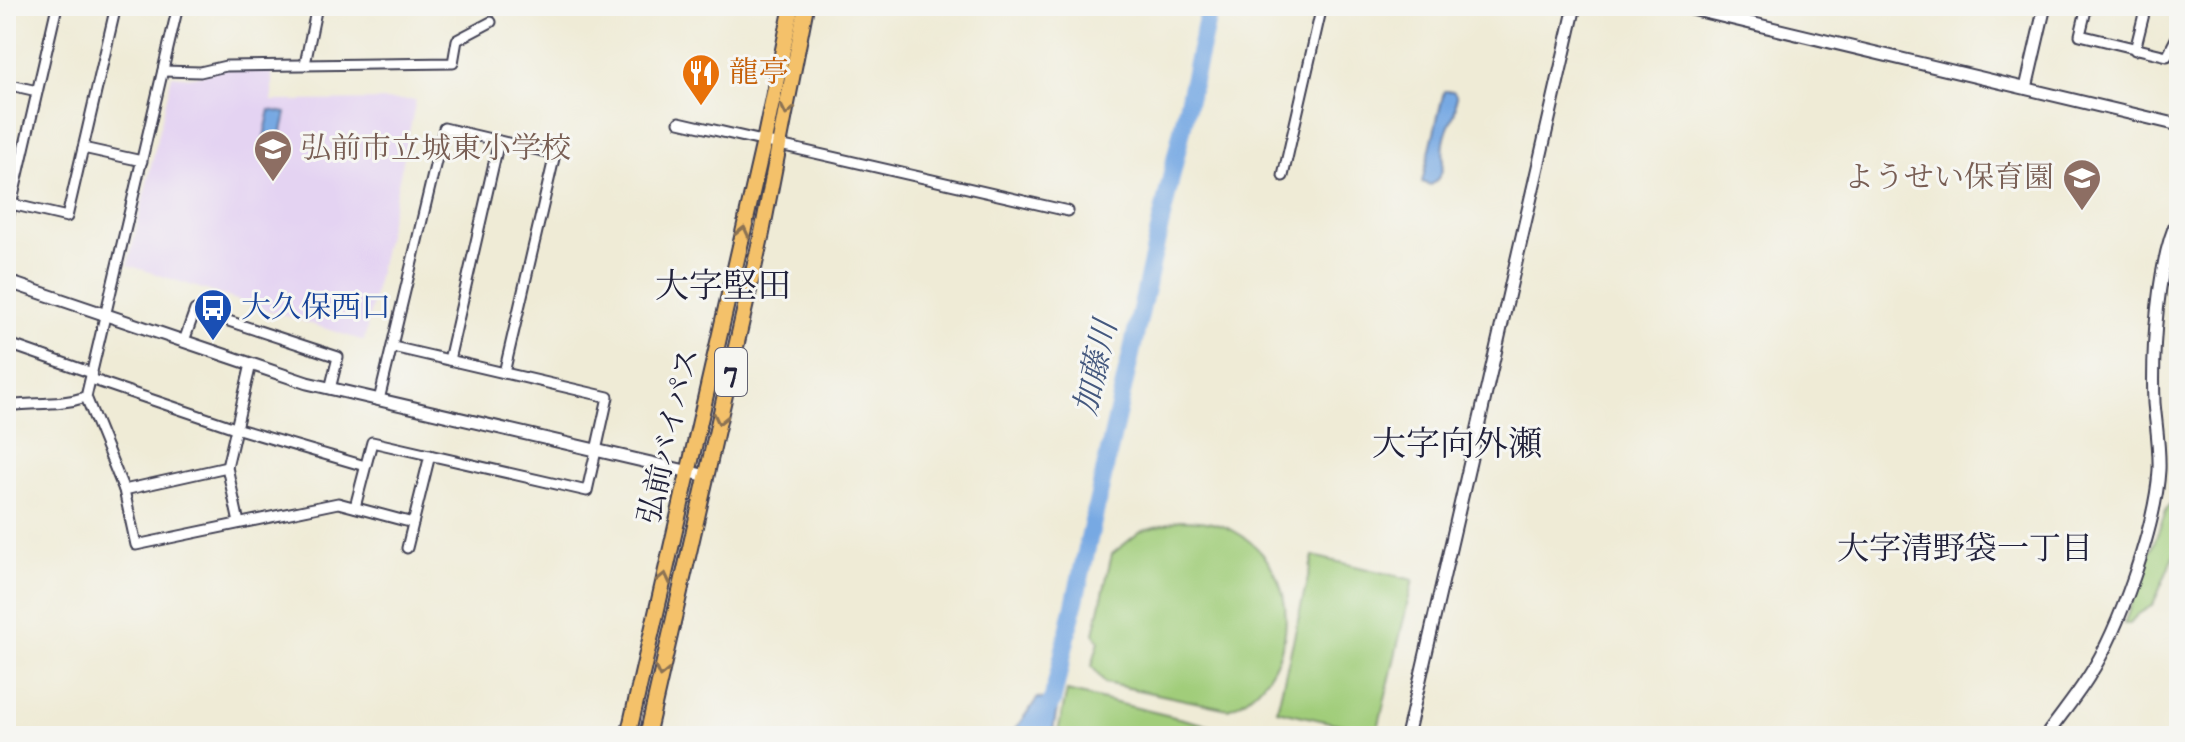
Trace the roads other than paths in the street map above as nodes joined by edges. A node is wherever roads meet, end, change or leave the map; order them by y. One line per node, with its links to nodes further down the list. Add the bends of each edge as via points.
1 (57, 6): 20 (street)
2 (116, 6): 26 (street)
3 (178, 6): 17 (street)
4 (317, 6): 16 (street)
5 (792, 6): 24 (highway, 弘前バイパス / 7)
6 (806, 6): 25 (highway, 弘前バイパス / 7, one-way to 25)
7 (1322, 6): 28 (street)
8 (1575, 6): 60 (street)
9 (1679, 6): 19 (street)
10 (2045, 6): 19 (street)
11 (2087, 6): 15 (street, via 2080,35)
12 (2146, 6): 15 (street)
13 (491, 22): 16 (street, via 457,40 453,63)
14 (2179, 33): 15 (street, via 2167,56)
15 (2135, 50)
16 (305, 64): 17 (street)
17 (163, 71): 27 (street)
18 (6, 84): 20 (street)
19 (2026, 88): 22 (street)
20 (37, 91): 29 (street)
21 (679, 122): 24 (street)
22 (2179, 125)
23 (499, 141): 37 (street, via 444,128); 38 (street); 40 (street, via 555,154)
24 (764, 141): 25 (street); 51 (highway, 弘前バイパス / 7, one-way to 24)
25 (781, 145): 30 (street); 52 (highway, 弘前バイパス / 7, one-way to 52)
26 (83, 148): 27 (street); 29 (street, via 67,217)
27 (142, 161): 34 (street)
28 (1283, 176)
29 (11, 204): 32 (street)
30 (1068, 211)
31 (2179, 217): 61 (street, via 2165,256 2155,342 2159,468 2154,509 2106,644)
32 (6, 227)
33 (6, 281): 34 (street)
34 (107, 315): 35 (street); 41 (street)
35 (184, 341): 39 (street); 42 (street, via 195,310 209,314 338,357)
36 (6, 343): 41 (street)
37 (393, 347): 38 (street); 44 (street)
38 (449, 360): 40 (street)
39 (251, 364): 42 (street); 46 (street)
40 (504, 373): 47 (street, via 608,397)
41 (92, 376): 43 (street); 46 (street)
42 (330, 389): 44 (street)
43 (86, 397): 45 (street); 53 (street)
44 (379, 400): 47 (street)
45 (6, 406)
46 (235, 428): 49 (street); 50 (street)
47 (596, 451): 48 (street, via 587,491); 51 (street)
48 (430, 455): 49 (street, via 372,442); 56 (street)
49 (365, 466): 54 (street)
50 (227, 467): 53 (street); 55 (street)
51 (688, 472): 52 (street); 58 (highway, 弘前バイパス / 7, one-way to 51)
52 (707, 476): 59 (highway, 弘前バイパス / 7, one-way to 59)
53 (124, 490): 55 (street, via 136,545)
54 (355, 507): 55 (street, via 338,503); 56 (street)
55 (239, 523)
56 (413, 523): 57 (street)
57 (407, 548)
58 (628, 736)
59 (647, 736)
60 (1407, 736)
61 (2046, 736)

